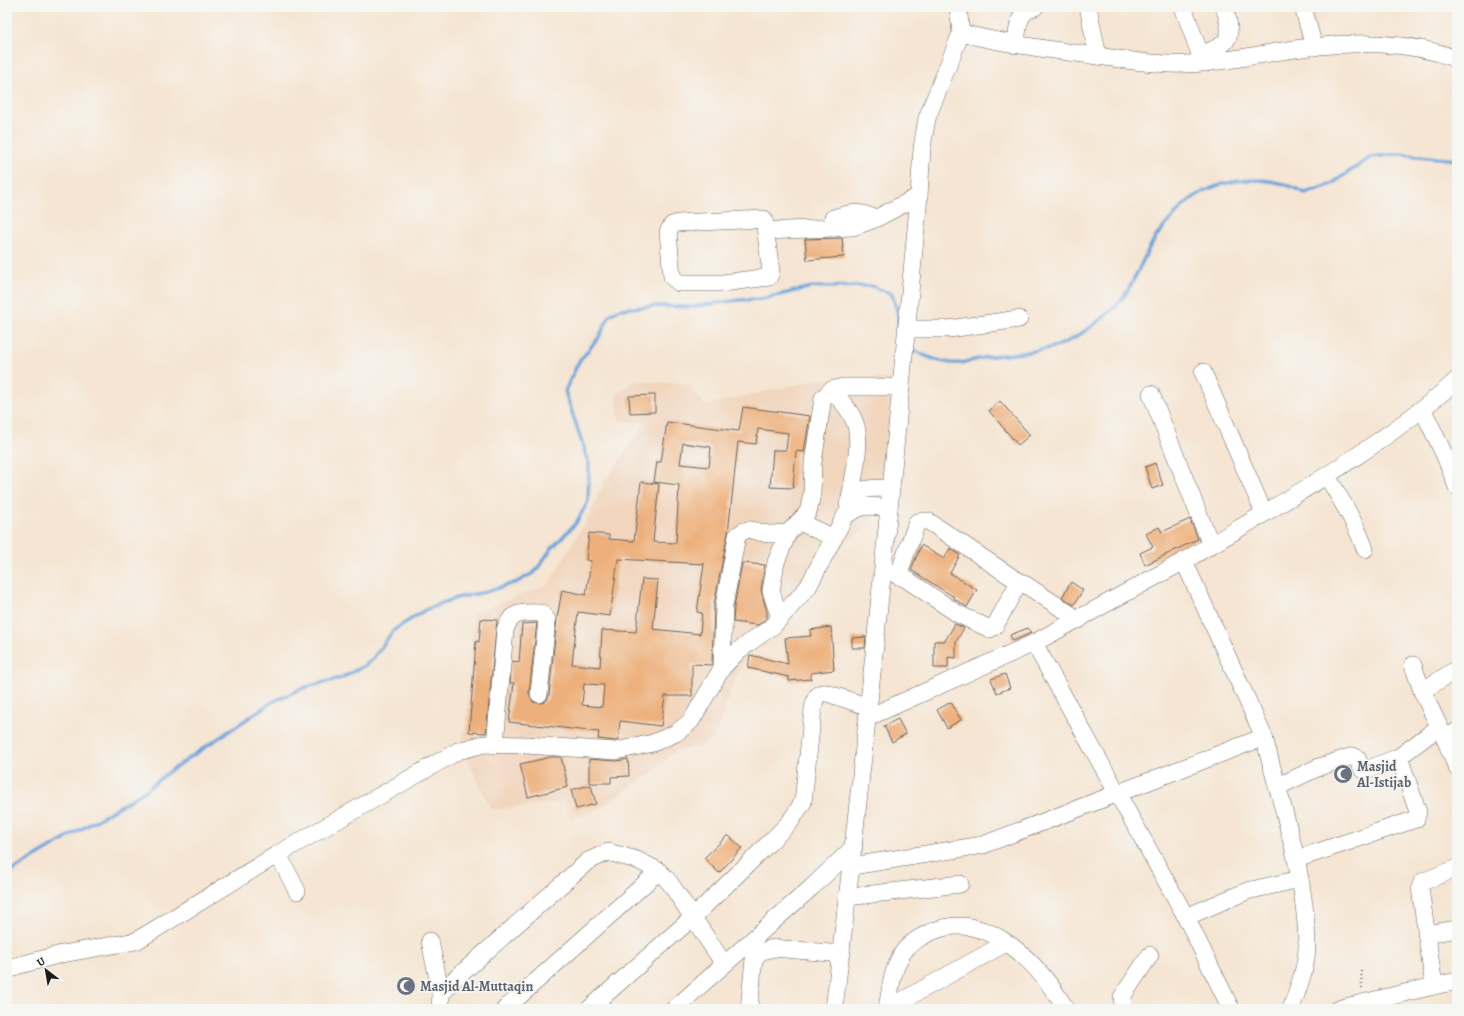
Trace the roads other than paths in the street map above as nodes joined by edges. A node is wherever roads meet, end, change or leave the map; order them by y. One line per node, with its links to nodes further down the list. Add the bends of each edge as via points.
1 (958, 7): 7 (street)
2 (1034, 7): 8 (street, via 1020,16)
3 (1088, 7): 10 (street)
4 (1183, 7): 11 (street)
5 (1224, 7): 11 (street, via 1230,23 1230,34 1227,41)
6 (1303, 7): 9 (street)
7 (961, 33): 8 (street); 13 (street, via 927,118 922,148)
8 (1016, 46): 10 (street)
9 (1314, 47): 11 (street, via 1234,61); 12 (street, via 1365,43 1408,46)
10 (1098, 56): 11 (street, via 1184,64)
11 (1203, 59)
12 (1457, 59)
13 (920, 196): 14 (street, via 876,219 852,227); 16 (street)
14 (766, 231): 14 (street, via 771,272 769,277 723,283 679,283 672,277 668,232 672,225 764,219)
15 (1019, 319): 16 (street, via 949,329)
16 (906, 340): 19 (street)
17 (1203, 372): 28 (street)
18 (1457, 380): 22 (street)
19 (901, 387): 20 (street, via 843,386); 25 (street)
20 (831, 390): 26 (street, via 852,415 858,431); 30 (street, via 823,398 820,408 808,512)
21 (1151, 394): 32 (street)
22 (1423, 410): 23 (street); 24 (street, via 1446,456)
23 (1327, 476): 28 (street); 33 (street, via 1350,515)
24 (1457, 487)
25 (891, 488): 26 (street, via 860,490); 27 (street)
26 (850, 499): 29 (street)
27 (889, 508): 29 (street, via 869,505 856,508); 35 (street)
28 (1264, 513): 32 (street)
29 (845, 516): 31 (street)
30 (794, 527): 31 (street); 37 (street, via 776,562 771,591); 41 (street, via 769,534 743,530 737,536 724,606)
31 (834, 538): 37 (street, via 808,587)
32 (1211, 545): 34 (street)
33 (1365, 549)
34 (1184, 561): 38 (street); 47 (street)
35 (891, 572): 36 (street, via 906,579 958,614 990,629 995,626); 36 (street, via 917,522 928,521); 45 (street)
36 (1019, 582): 38 (street)
37 (780, 618): 41 (street, via 739,650)
38 (1079, 620): 39 (street)
39 (1034, 643): 45 (street); 52 (street)
40 (1413, 666): 43 (street)
41 (722, 668): 48 (street, via 691,721 676,733 653,743 616,751)
42 (1457, 669): 43 (street)
43 (1422, 691): 46 (street)
44 (539, 694): 48 (street, via 547,620 540,613 519,612 510,620 506,630)
45 (869, 712): 53 (street); 64 (street, via 828,693 818,694 813,710 803,802 798,812 753,860)
46 (1447, 732): 49 (street); 50 (street)
47 (1264, 737): 51 (street); 52 (street)
48 (495, 744): 54 (street, via 484,744 458,751)
49 (1399, 757): 51 (street, via 1364,770 1357,758 1352,756 1319,767); 55 (street, via 1418,812 1416,819)
50 (1457, 768)
51 (1276, 787): 55 (street)
52 (1117, 793): 56 (street, via 983,845); 63 (street)
53 (854, 847): 56 (street); 71 (street)
54 (278, 854): 61 (street); 72 (street, via 136,941 62,954 16,966)
55 (1298, 859): 59 (street)
56 (852, 866): 62 (street)
57 (1457, 868): 66 (street, via 1422,882 1420,888)
58 (659, 871): 64 (street, via 670,883); 75 (street, via 637,860 608,852 588,861 454,980); 76 (street)
59 (1300, 879): 63 (street, via 1247,891); 85 (street, via 1307,945 1302,977)
60 (960, 884): 62 (street)
61 (297, 891)
62 (847, 897): 69 (street)
63 (1186, 916): 84 (street)
64 (692, 918): 71 (street); 77 (street)
65 (1457, 929): 66 (street)
66 (1426, 934): 74 (street)
67 (430, 941): 75 (street)
68 (1006, 943): 81 (street); 81 (street, via 980,929 966,926 948,926 914,941 902,954 895,969); 82 (street, via 1039,970)
69 (842, 954): 79 (street, via 773,948 760,952 754,959); 80 (street)
70 (1150, 955): 83 (street, via 1122,997)
71 (724, 964): 78 (street)
72 (7, 971)
73 (1457, 982): 74 (street)
74 (1434, 986): 86 (street)
75 (440, 1002)
76 (505, 1009)
77 (589, 1009)
78 (674, 1009)
79 (749, 1009)
80 (834, 1009)
81 (887, 1009)
82 (1066, 1009)
83 (1126, 1009)
84 (1231, 1009)
85 (1291, 1009)
86 (1337, 1009)

